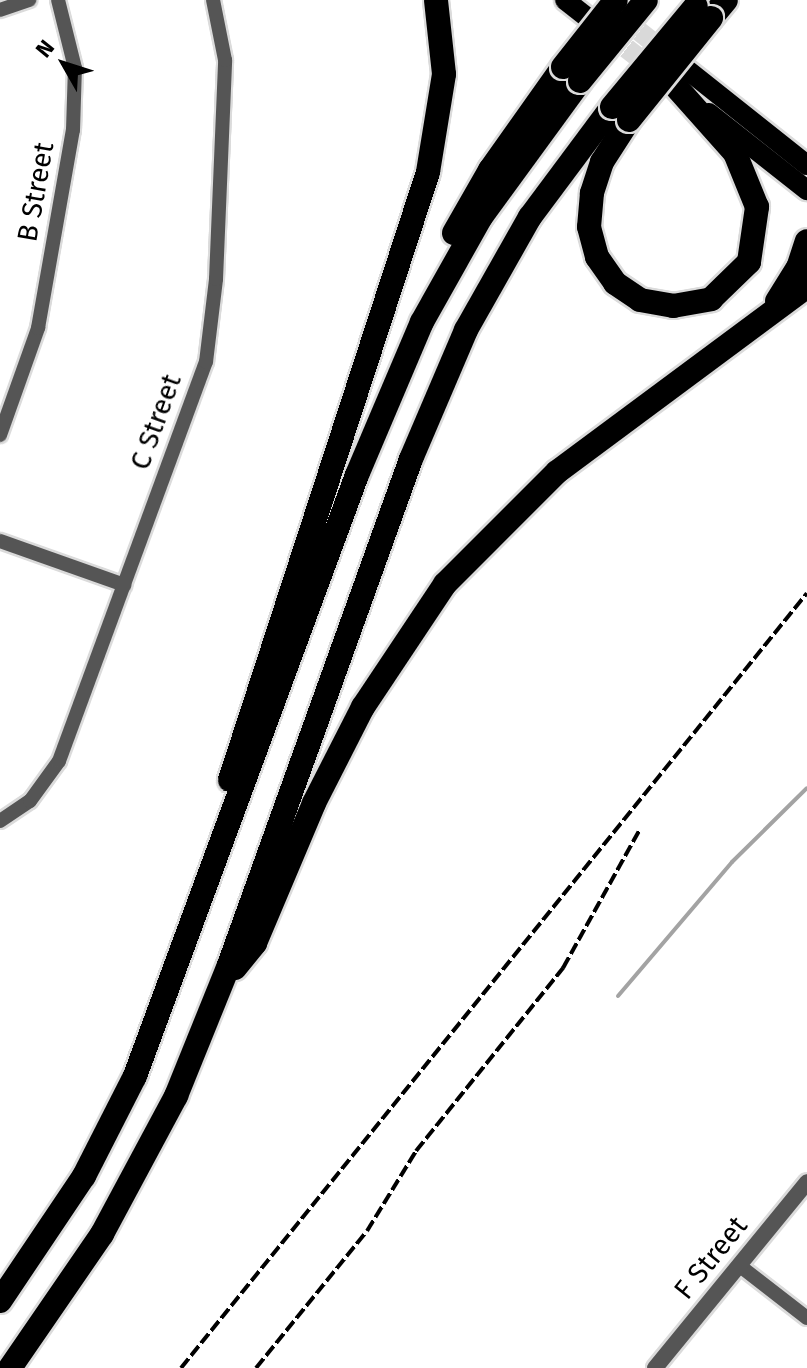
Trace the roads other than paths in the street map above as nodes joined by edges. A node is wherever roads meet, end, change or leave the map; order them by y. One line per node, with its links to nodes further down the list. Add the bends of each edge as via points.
1 (29, 0): 9 (street)
2 (58, 0): 18 (street, B Street, via 75,68 73,130 38,328)
3 (213, 0): 20 (street, C Street, via 225,60 212,329 206,362)
4 (436, 0): 23 (highway, via 444,74 424,185)
5 (565, 0): 7 (main road)
6 (646, 0): 10 (highway, bridge)
7 (601, 5): 10 (highway, bridge)
8 (708, 6): 12 (highway, bridge)
9 (0, 10)
10 (571, 74): 23 (highway, via 467,241 389,395)
11 (678, 80): 12 (highway, via 735,153 757,207 749,262 711,299 673,306 640,300 615,283 597,257 589,227 592,193); 13 (main road); 14 (main road)
12 (621, 114): 22 (highway, via 523,228 454,354)
13 (807, 165)
14 (807, 190)
15 (807, 241): 17 (highway, via 790,282)
16 (807, 286): 17 (highway)
17 (749, 327): 22 (highway, via 533,493 431,602 357,718 255,943)
18 (0, 435)
19 (0, 541): 20 (street)
20 (124, 585): 21 (street, C Street, via 59,761 30,801)
21 (0, 821)
22 (219, 990): 28 (highway, via 176,1096 127,1193)
23 (135, 1076): 26 (highway, via 84,1176)
24 (807, 1182): 25 (street, F Street)
25 (740, 1266): 27 (street); 29 (street, F Street)
26 (0, 1301)
27 (807, 1318)
28 (10, 1368)
29 (655, 1368)

